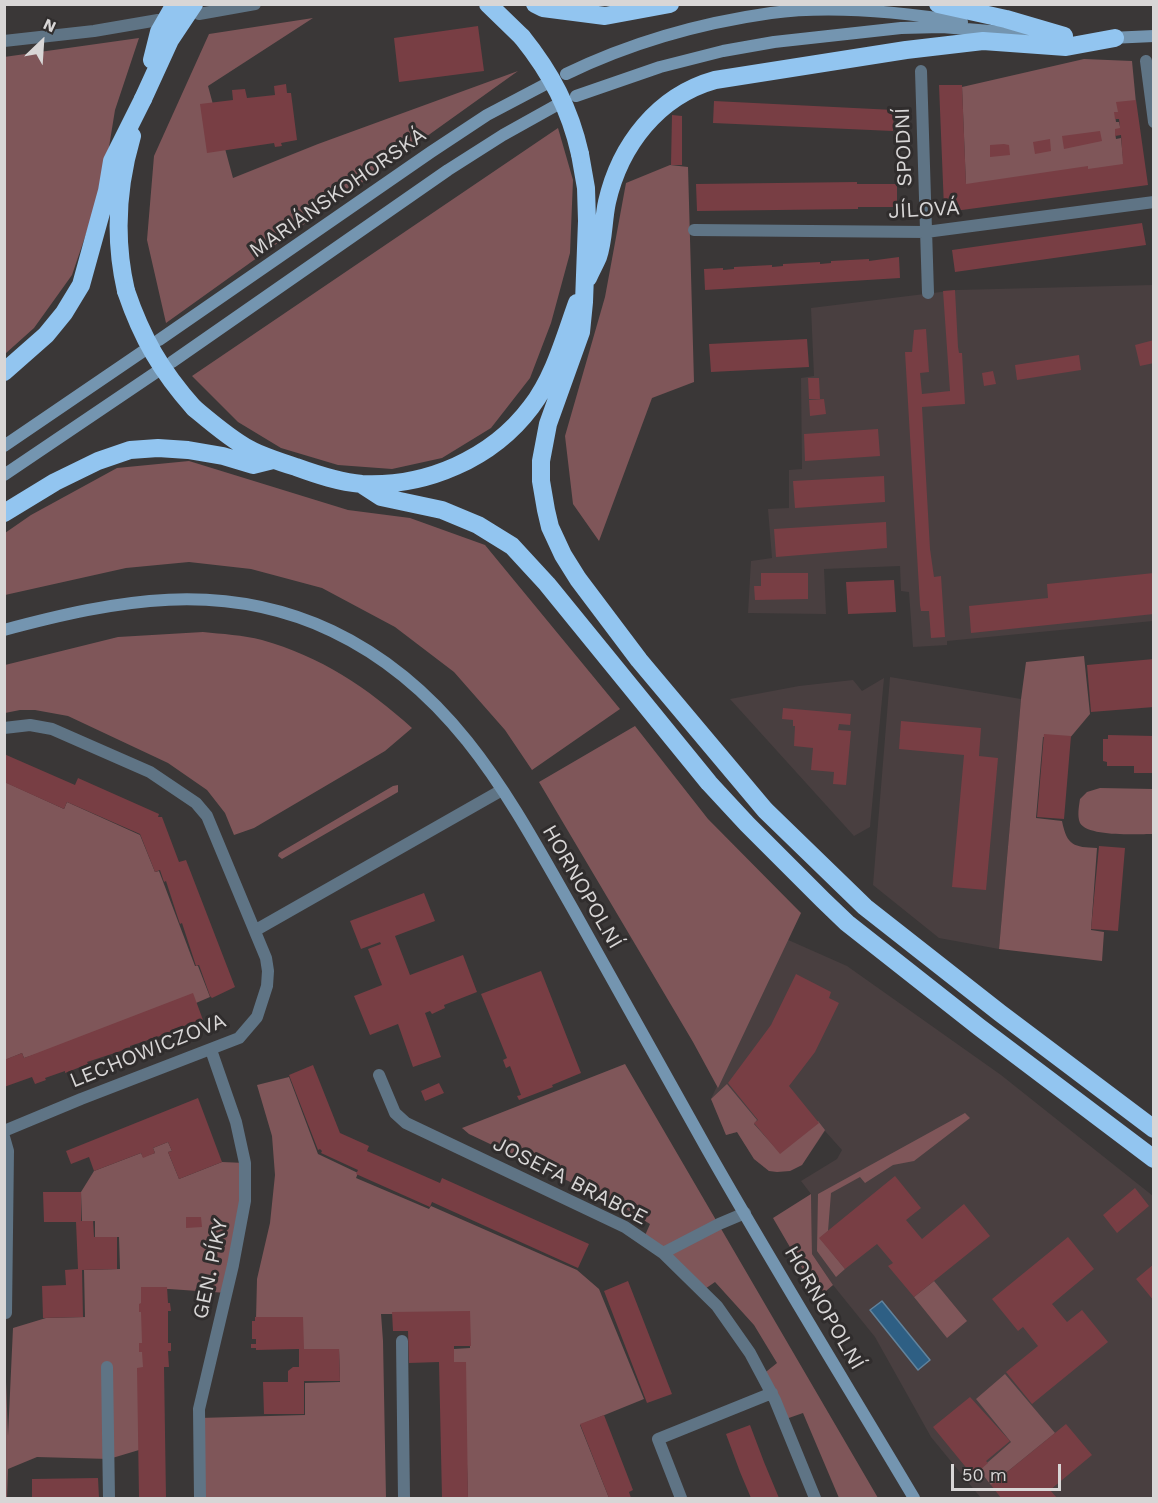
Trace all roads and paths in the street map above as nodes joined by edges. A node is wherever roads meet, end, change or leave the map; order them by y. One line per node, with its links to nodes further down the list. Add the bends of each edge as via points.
1 (175, 4): 18 (highway, bridge, via 159,32)
2 (255, 4): 6 (street)
3 (535, 4): 4 (highway, via 605,16)
4 (670, 4)
5 (938, 4): 9 (highway, via 1006,19)
6 (197, 9): 18 (highway, bridge, via 170,40)
7 (494, 9): 24 (highway, bridge, via 543,64 571,121 586,188)
8 (158, 20): 12 (street)
9 (1058, 36): 11 (main road); 15 (main road, via 914,14 824,10 772,13 651,39); 17 (main road, via 942,27 774,42 660,67)
10 (1154, 36): 11 (main road)
11 (1115, 38): 24 (highway, via 1066,47 983,41 917,48 700,84 657,112 626,150 607,201 598,256)
12 (4, 41)
13 (1146, 61): 20 (street)
14 (921, 71): 23 (street, SPODNÍ)
15 (566, 74)
16 (544, 85): 26 (main road, MARIÁNSKOHORSKÁ, via 431,152)
17 (576, 96)
18 (143, 99): 29 (highway, via 112,161 81,285 50,330); 32 (highway, bridge, via 120,194 118,242 126,291 154,356 173,384 220,431)
19 (555, 106): 28 (main road, MARIÁNSKOHORSKÁ, via 448,170)
20 (1154, 122)
21 (1154, 202): 23 (street, JÍLOVÁ)
22 (694, 230): 23 (street, JÍLOVÁ)
23 (927, 232): 25 (street, SPODNÍ)
24 (585, 283): 34 (highway, via 554,367 517,424 480,453 437,474 396,482); 42 (highway, via 581,332 543,442 541,481 550,527 578,579 639,660 765,810 865,907)
25 (928, 293)
26 (159, 340)
27 (142, 352): 31 (main road)
28 (172, 362)
29 (4, 372)
30 (155, 373): 33 (main road)
31 (4, 446)
32 (262, 460): 34 (highway); 35 (highway, via 188,450 130,450 55,482)
33 (4, 475)
34 (362, 483): 45 (highway, via 381,497 442,510 478,525 512,546 747,824 847,923)
35 (4, 513)
36 (4, 630): 38 (main road, HORNOPOLNÍ, via 107,606 152,600 203,598 284,612 332,631 396,670 454,723)
37 (4, 728): 39 (street, LECHOWICZOVA, via 30,725 52,729 150,772 196,803 207,816)
38 (502, 790): 39 (street); 46 (main road, HORNOPOLNÍ)
39 (256, 930): 40 (street, LECHOWICZOVA, via 268,971 262,1004 247,1030)
40 (211, 1050): 43 (street, LECHOWICZOVA); 53 (street, GEN. PÍKY, via 236,1122 245,1163 245,1201 199,1408)
41 (379, 1075): 47 (street, JOSEFA BRABCE, via 395,1113 406,1124 625,1227)
42 (1154, 1129)
43 (4, 1131)
44 (4, 1137): 48 (street, via 8,1151)
45 (1154, 1159)
46 (745, 1213): 47 (street); 57 (main road, HORNOPOLNÍ)
47 (663, 1253): 51 (street, JOSEFA BRABCE, via 717,1306)
48 (6, 1313)
49 (402, 1341): 54 (street)
50 (107, 1367): 52 (street)
51 (772, 1393): 55 (street, via 658,1439); 56 (street, JOSEFA BRABCE)
52 (110, 1498)
53 (200, 1498)
54 (404, 1498)
55 (681, 1498)
56 (815, 1498)
57 (914, 1498)

